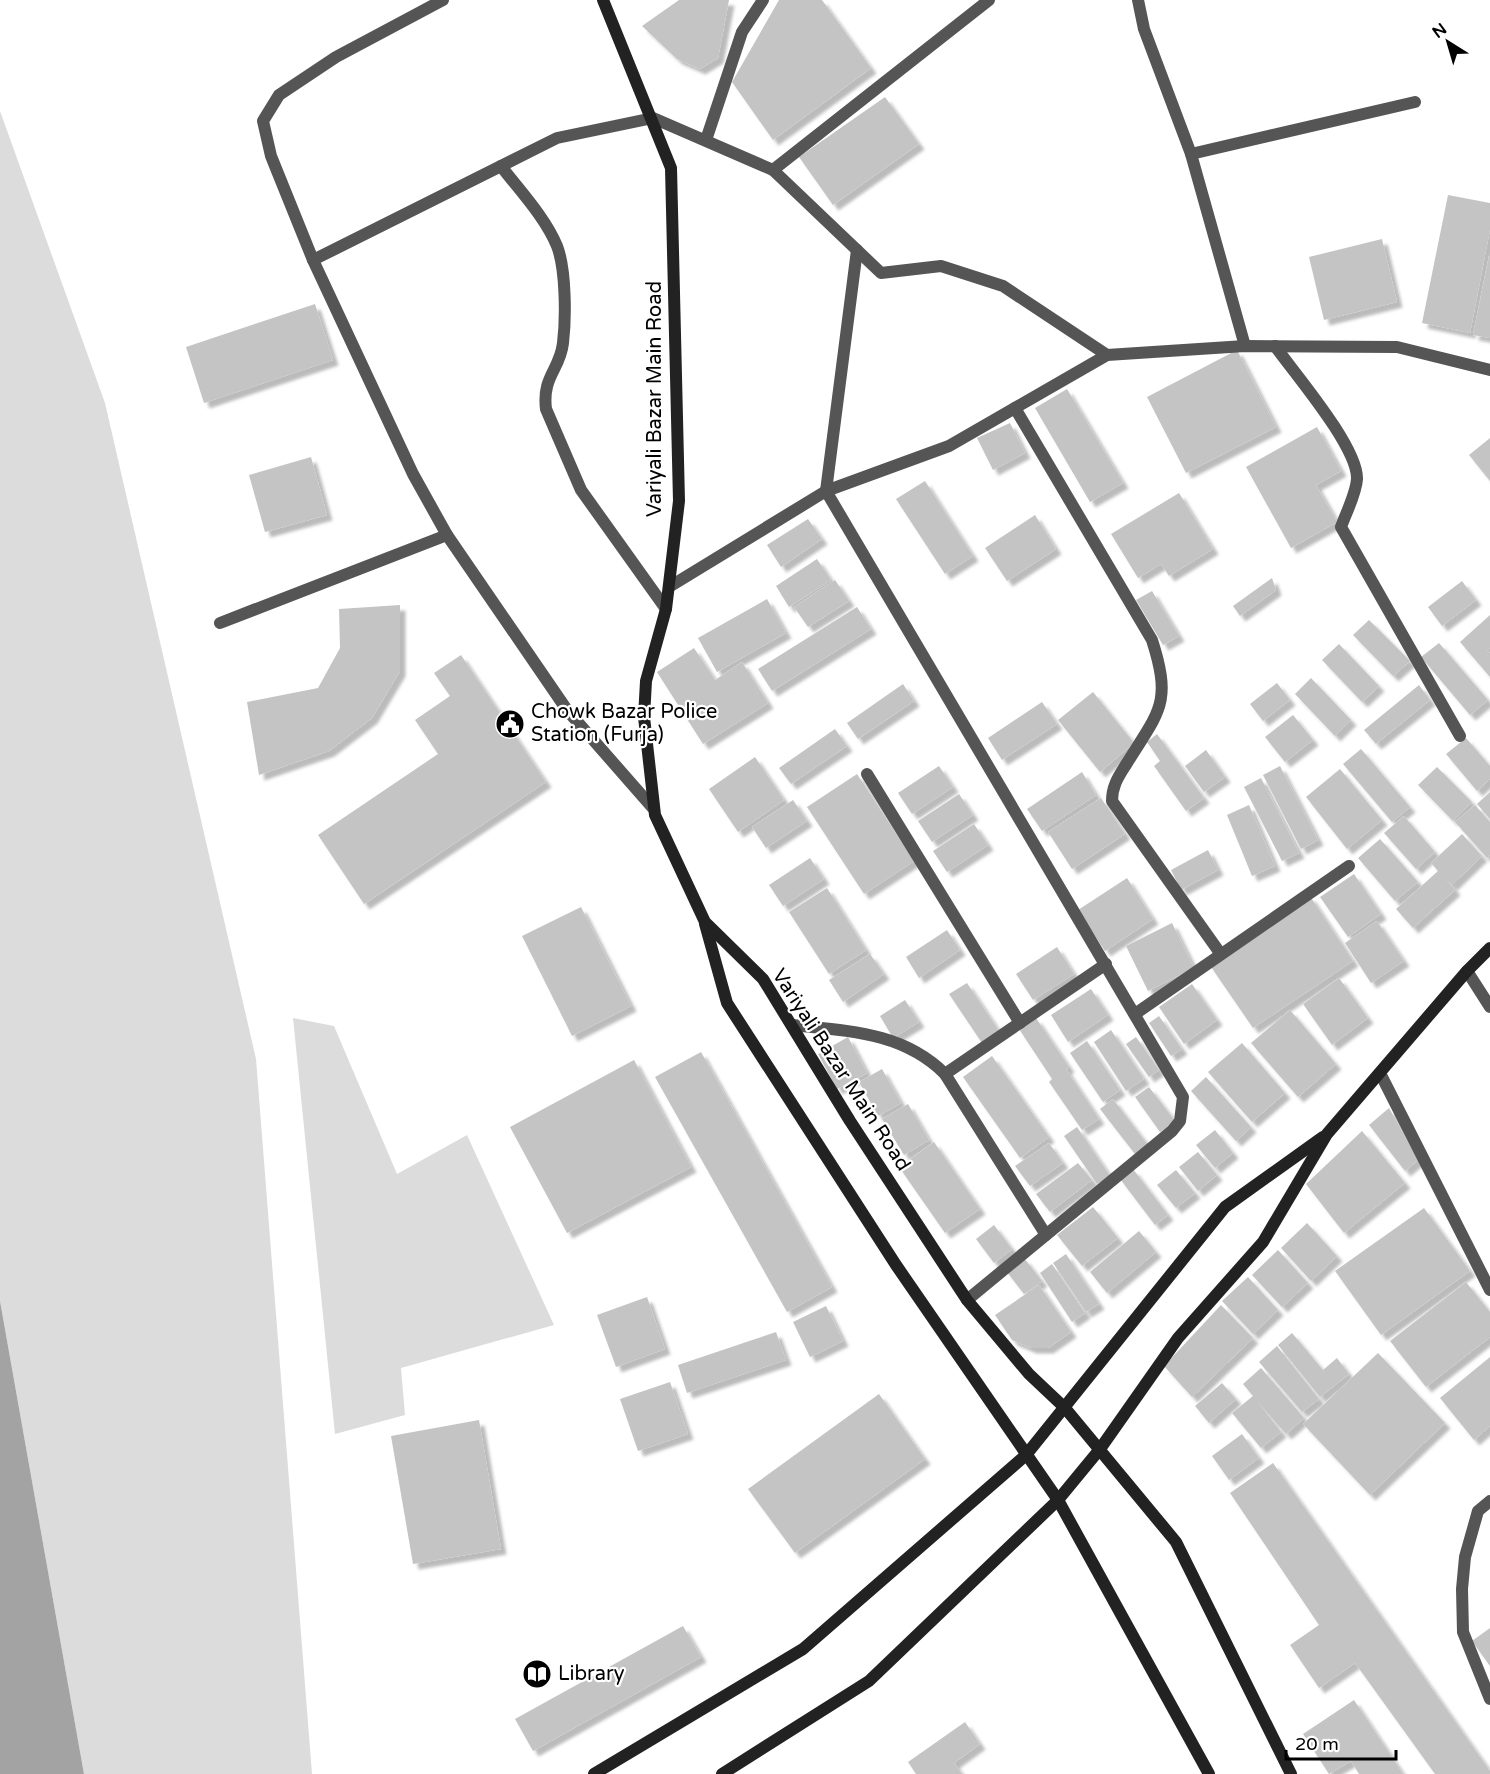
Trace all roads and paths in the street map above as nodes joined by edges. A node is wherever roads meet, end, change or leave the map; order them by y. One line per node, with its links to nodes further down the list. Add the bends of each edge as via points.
1 (443, 0): 13 (street, via 336,57 279,95 263,121 271,156)
2 (603, 0): 7 (main road, Variyali Bazar Main Road)
3 (763, 0): 8 (street, via 742,32)
4 (989, 0): 11 (street)
5 (1138, 0): 9 (street, via 1144,29)
6 (1415, 102): 9 (street)
7 (653, 118): 8 (street); 10 (street, via 557,138); 21 (main road, Variyali Bazar Main Road, via 671,168 679,501)
8 (706, 140): 11 (street)
9 (1191, 154): 14 (street)
10 (501, 166): 13 (street); 22 (street, via 545,224 557,246 562,267 563,342 548,378 546,409 581,490)
11 (773, 170): 12 (street)
12 (857, 250): 16 (street, via 881,273 941,266 1003,286); 19 (street)
13 (313, 260): 20 (street, via 413,474)
14 (1245, 346): 15 (street); 16 (street)
15 (1275, 346): 17 (street, via 1396,346); 24 (street, via 1341,437 1352,460 1357,479 1341,528)
16 (1107, 355): 18 (street)
17 (1490, 370)
18 (1015, 408): 19 (street, via 949,446); 30 (street, via 1152,640 1162,673 1163,695 1155,718 1112,787 1112,801)
19 (826, 491): 21 (street); 31 (street)
20 (447, 535): 23 (street); 26 (street, via 567,710)
21 (669, 586): 22 (main road, Variyali Bazar Main Road)
22 (666, 609): 26 (main road, Variyali Bazar Main Road, via 646,681 644,717)
23 (220, 623)
24 (1460, 736)
25 (867, 774): 35 (street)
26 (652, 807): 28 (main road, Variyali Bazar Main Road)
27 (1349, 866): 30 (street)
28 (705, 922): 36 (main road, Variyali Bazar Main Road, via 763,980); 45 (main road, via 727,1003 896,1265)
29 (1490, 948): 32 (main road)
30 (1220, 954): 34 (street)
31 (1106, 964): 34 (street); 35 (street)
32 (1467, 971): 33 (street); 37 (main road)
33 (1490, 1007)
34 (1135, 1014): 40 (street, via 1183,1097 1180,1121)
35 (1020, 1023): 38 (street)
36 (792, 1025): 38 (street, via 861,1032 915,1049); 42 (main road, Variyali Bazar Main Road)
37 (1380, 1073): 39 (main road); 41 (street)
38 (945, 1074): 40 (street)
39 (1327, 1134): 43 (main road, via 1225,1207); 44 (main road, via 1263,1242 1178,1338)
40 (1046, 1235): 42 (street)
41 (1490, 1290)
42 (967, 1300): 43 (main road, Variyali Bazar Main Road, via 1029,1374)
43 (1065, 1408): 44 (main road, Variyali Bazar Main Road); 45 (main road)
44 (1100, 1449): 46 (main road); 52 (main road, Variyali Bazar Main Road, via 1176,1542)
45 (1026, 1455): 46 (main road); 49 (main road, via 803,1649)
46 (1058, 1500): 50 (main road, via 869,1681); 51 (main road)
47 (1490, 1501): 48 (street, via 1478,1511 1465,1557 1462,1589 1463,1632)
48 (1490, 1699)
49 (594, 1774)
50 (722, 1774)
51 (1209, 1774)
52 (1291, 1774)

